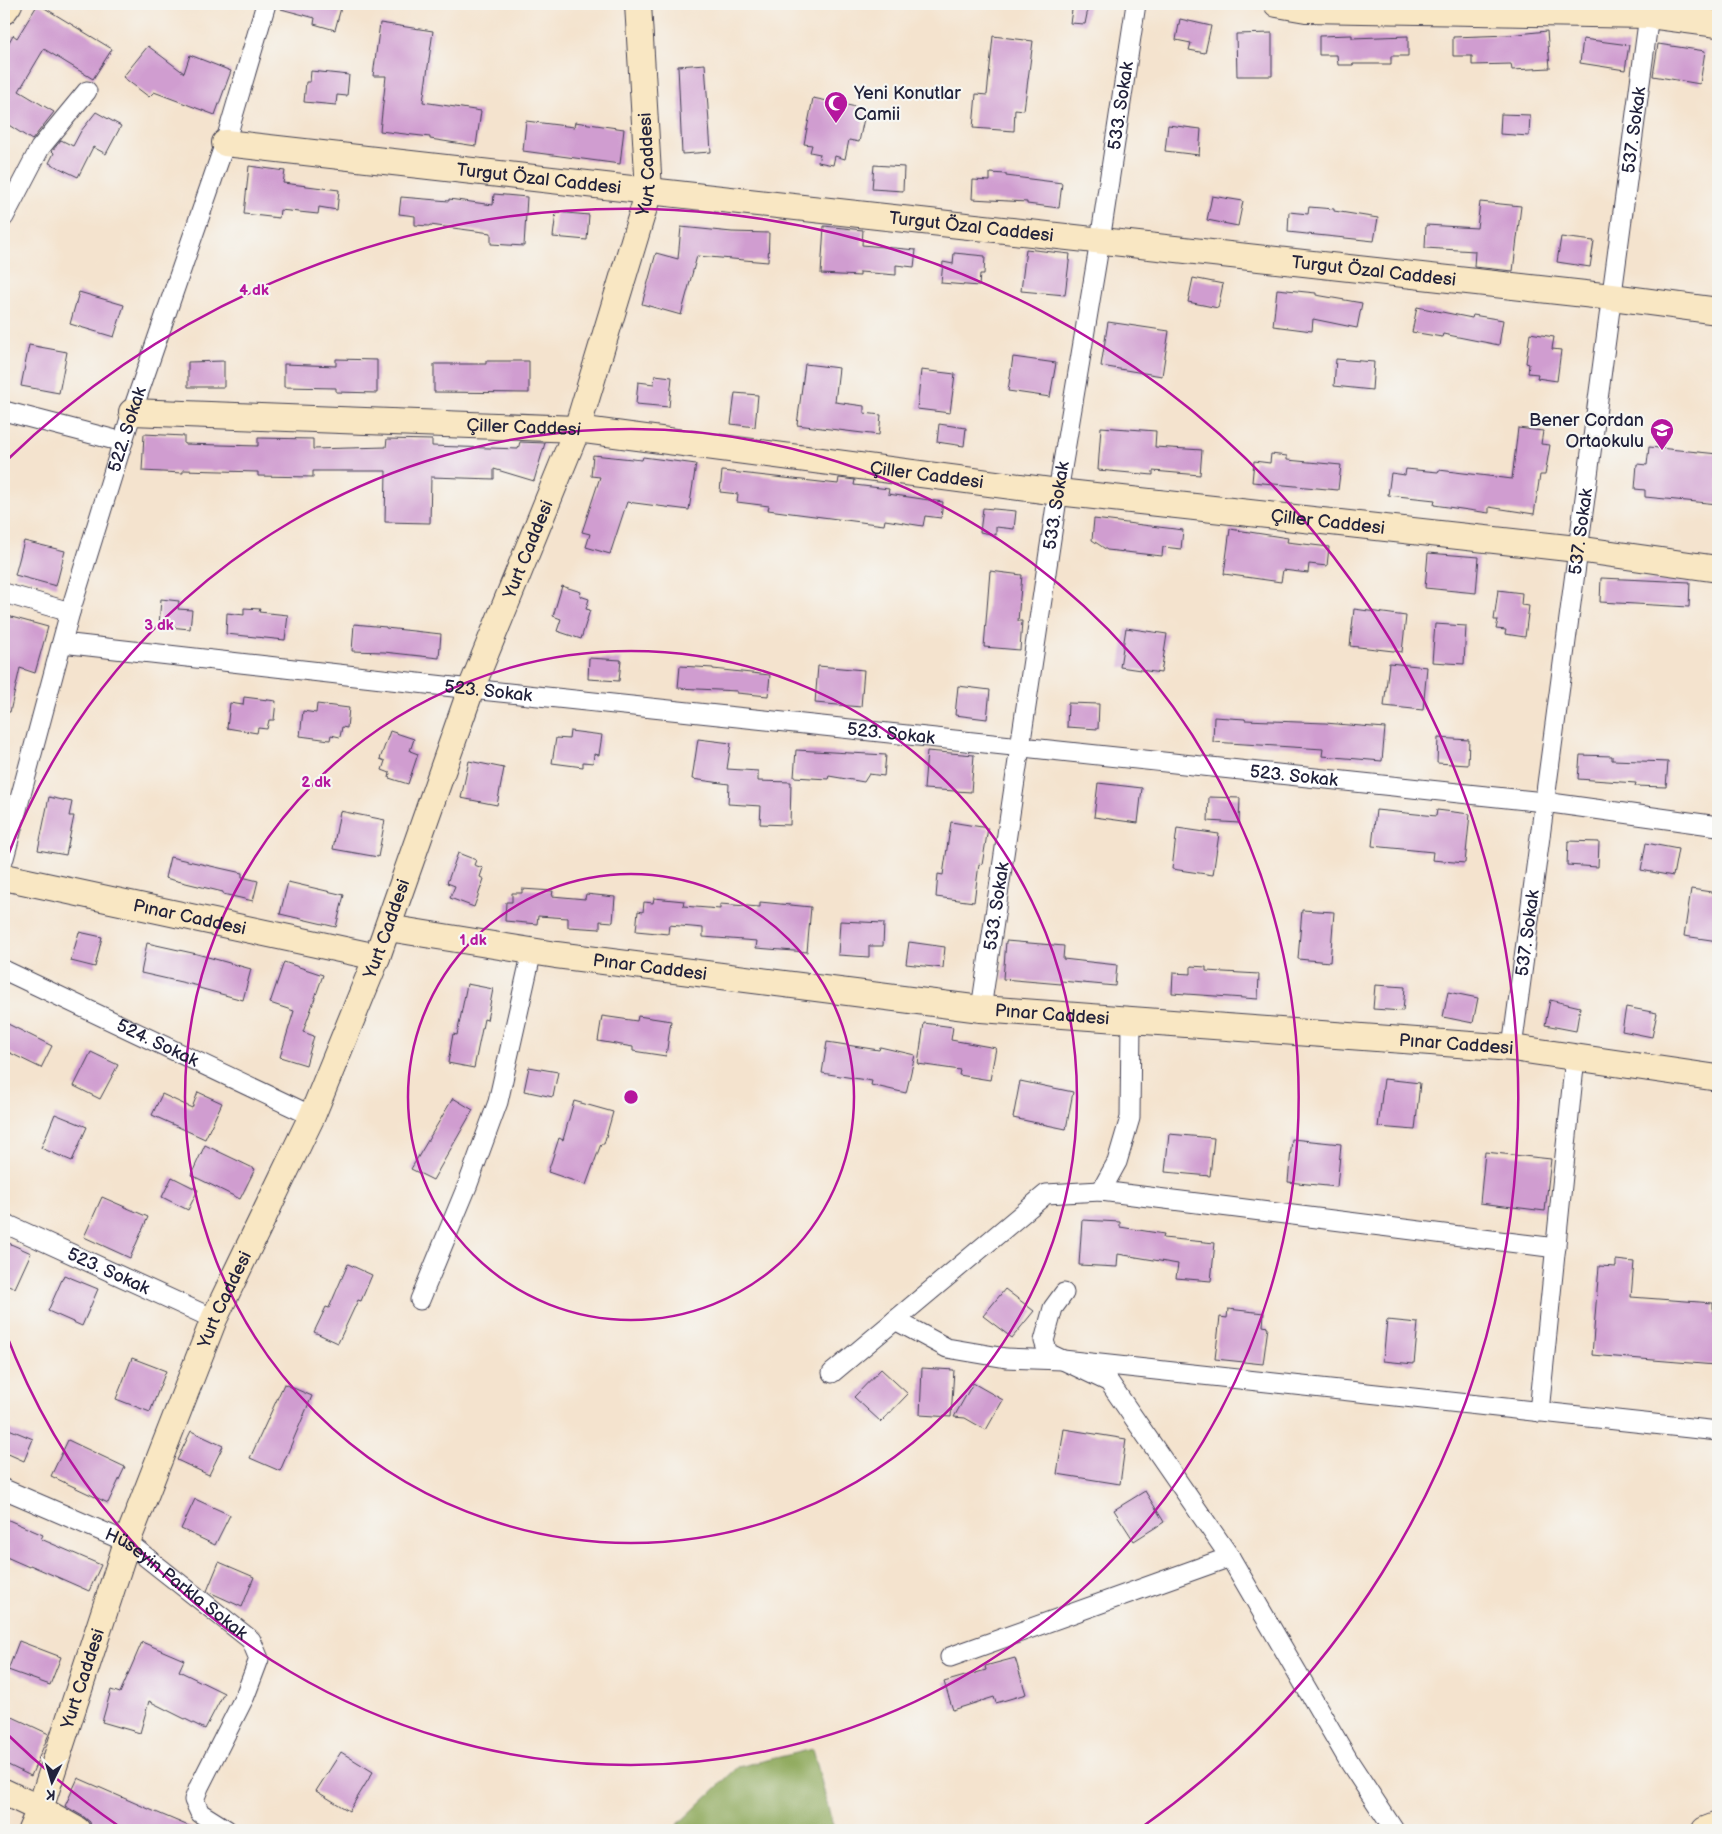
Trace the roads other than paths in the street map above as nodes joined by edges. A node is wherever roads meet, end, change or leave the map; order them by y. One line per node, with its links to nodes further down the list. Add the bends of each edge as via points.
1 (9, 4): 7 (street)
2 (266, 4): 11 (street, 522. Sokak)
3 (638, 4): 12 (street, Yurt Caddesi)
4 (1136, 4): 14 (street, 533. Sokak)
5 (1277, 4): 6 (street, via 1306,9)
6 (1417, 8): 8 (street)
7 (4, 11)
8 (1649, 15): 9 (street); 15 (street, 537. Sokak)
9 (1718, 24)
10 (87, 91): 13 (street, via 40,148)
11 (225, 143): 12 (street, Turgut Özal Caddesi); 18 (street, 522. Sokak)
12 (649, 191): 14 (street, Turgut Özal Caddesi); 19 (street, Yurt Caddesi)
13 (4, 217)
14 (1100, 241): 15 (street, Turgut Özal Caddesi); 21 (street, 533. Sokak)
15 (1612, 297): 16 (street, Turgut Özal Caddesi); 22 (street, 537. Sokak)
16 (1718, 311)
17 (4, 411): 20 (street)
18 (132, 412): 19 (street, Çiller Caddesi); 20 (street, 522. Sokak)
19 (577, 429): 21 (street, Çiller Caddesi); 27 (street, Yurt Caddesi)
20 (124, 442): 25 (street, 522. Sokak)
21 (1058, 492): 22 (street, Çiller Caddesi); 28 (street, 533. Sokak)
22 (1577, 549): 23 (street, Çiller Caddesi); 29 (street, 537. Sokak)
23 (1718, 569)
24 (4, 593): 25 (street)
25 (70, 612): 26 (street, 522. Sokak)
26 (62, 642): 27 (street, 523. Sokak); 31 (street, 522. Sokak)
27 (472, 689): 28 (street, 523. Sokak); 33 (street, Yurt Caddesi)
28 (1020, 746): 29 (street, 523. Sokak); 37 (street, 533. Sokak)
29 (1544, 802): 30 (street, 523. Sokak); 39 (street, 537. Sokak)
30 (1718, 826)
31 (4, 858)
32 (4, 877): 35 (street, Pınar Caddesi)
33 (388, 928): 34 (street, Pınar Caddesi); 35 (street, Yurt Caddesi)
34 (532, 951): 37 (street, Pınar Caddesi); 47 (street, via 498,1102)
35 (377, 957): 42 (street, Yurt Caddesi)
36 (4, 970): 42 (street, 524. Sokak)
37 (981, 1009): 38 (street, Pınar Caddesi)
38 (1131, 1020): 39 (street, Pınar Caddesi); 43 (street, via 1130,1118 1117,1162)
39 (1512, 1048): 40 (street, Pınar Caddesi)
40 (1575, 1057): 41 (street, Pınar Caddesi); 45 (street)
41 (1718, 1078)
42 (312, 1116): 48 (street, Yurt Caddesi)
43 (1101, 1191): 45 (street); 49 (street, via 1046,1194)
44 (4, 1223): 48 (street, 523. Sokak)
45 (1556, 1248): 52 (street)
46 (1064, 1293): 50 (street, via 1053,1308 1044,1341 1048,1353)
47 (420, 1300)
48 (214, 1319): 55 (street, Yurt Caddesi)
49 (895, 1320): 50 (street, via 947,1348 1006,1358); 51 (street)
50 (1063, 1360): 52 (street); 56 (street, via 1109,1382)
51 (832, 1373)
52 (1539, 1412): 53 (street)
53 (1718, 1431)
54 (4, 1489): 55 (street, Hüseyin Parkla Sokak)
55 (127, 1542): 59 (street, Yurt Caddesi); 62 (street, Hüseyin Parkla Sokak, via 251,1640 260,1659 194,1800 200,1813)
56 (1230, 1557): 57 (street); 63 (street, via 1350,1763)
57 (950, 1657)
58 (4, 1792): 59 (street)
59 (35, 1819): 61 (street)
60 (1718, 1825): 64 (street)
61 (77, 1830)
62 (227, 1830)
63 (1394, 1830)
64 (1705, 1830)

